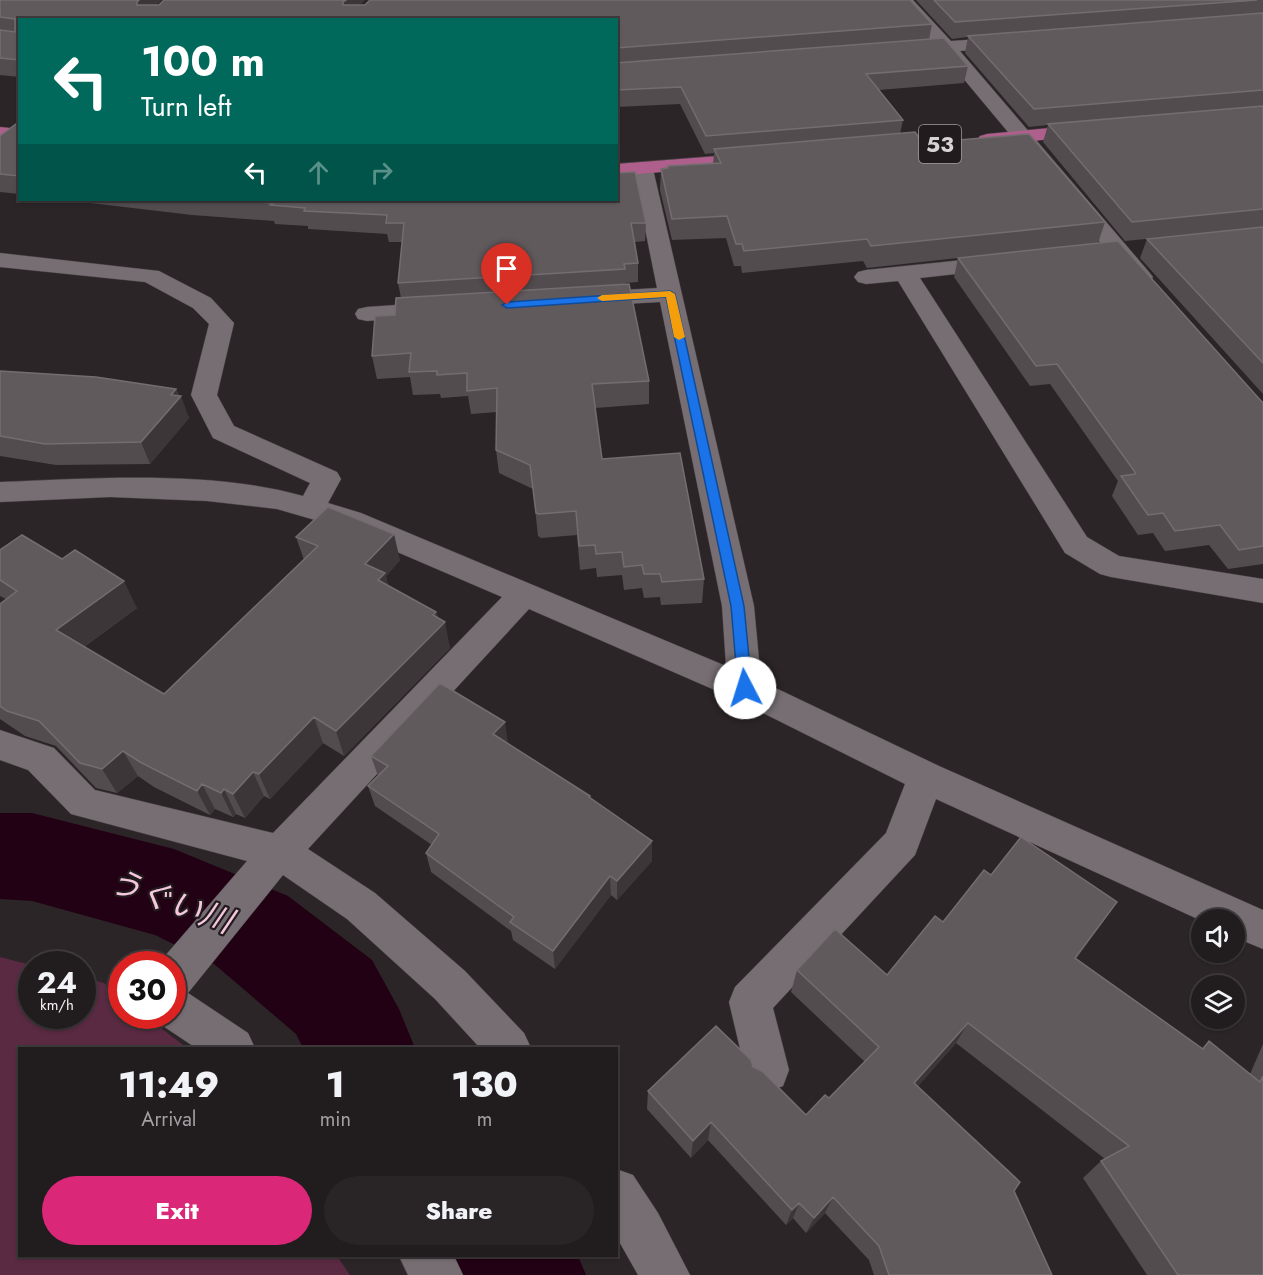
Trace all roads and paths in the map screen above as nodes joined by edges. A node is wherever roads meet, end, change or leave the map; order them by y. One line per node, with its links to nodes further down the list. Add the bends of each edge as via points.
1 (904, 0): 3 (street)
2 (1029, 40): 3 (street)
3 (947, 47): 4 (street); 8 (street)
4 (888, 51)
5 (1114, 128): 8 (main road, 53)
6 (0, 133): 7 (main road)
7 (18, 135)
8 (1022, 137): 9 (main road, 53); 12 (street)
9 (963, 142)
10 (773, 158): 11 (main road)
11 (630, 169): 18 (street)
12 (1130, 250): 13 (street); 19 (street)
13 (1095, 254)
14 (0, 260): 24 (street, via 151,276 202,303 222,323 204,395 218,423 223,432 327,479)
15 (1023, 261): 16 (street)
16 (905, 273): 17 (street); 25 (street, via 1076,545 1111,566)
17 (866, 277)
18 (670, 294): 20 (street); 27 (street, via 738,606)
19 (1158, 296)
20 (565, 301)
21 (460, 308): 22 (street)
22 (367, 314)
23 (0, 492): 24 (street, via 157,487 278,499)
24 (311, 508): 26 (street, via 350,520)
25 (1263, 591)
26 (525, 593): 27 (street); 30 (street)
27 (745, 688): 29 (street)
28 (0, 746): 30 (street, via 41,759 84,803)
29 (926, 777): 31 (street); 36 (street, via 902,843 750,1002)
30 (272, 860): 32 (street); 35 (street, via 361,906 450,985)
31 (1263, 930)
32 (186, 972)
33 (186, 996): 34 (street)
34 (232, 1047)
35 (508, 1047)
36 (767, 1070)
37 (618, 1195): 40 (street)
38 (424, 1257): 39 (street)
39 (438, 1275)
40 (665, 1275)

